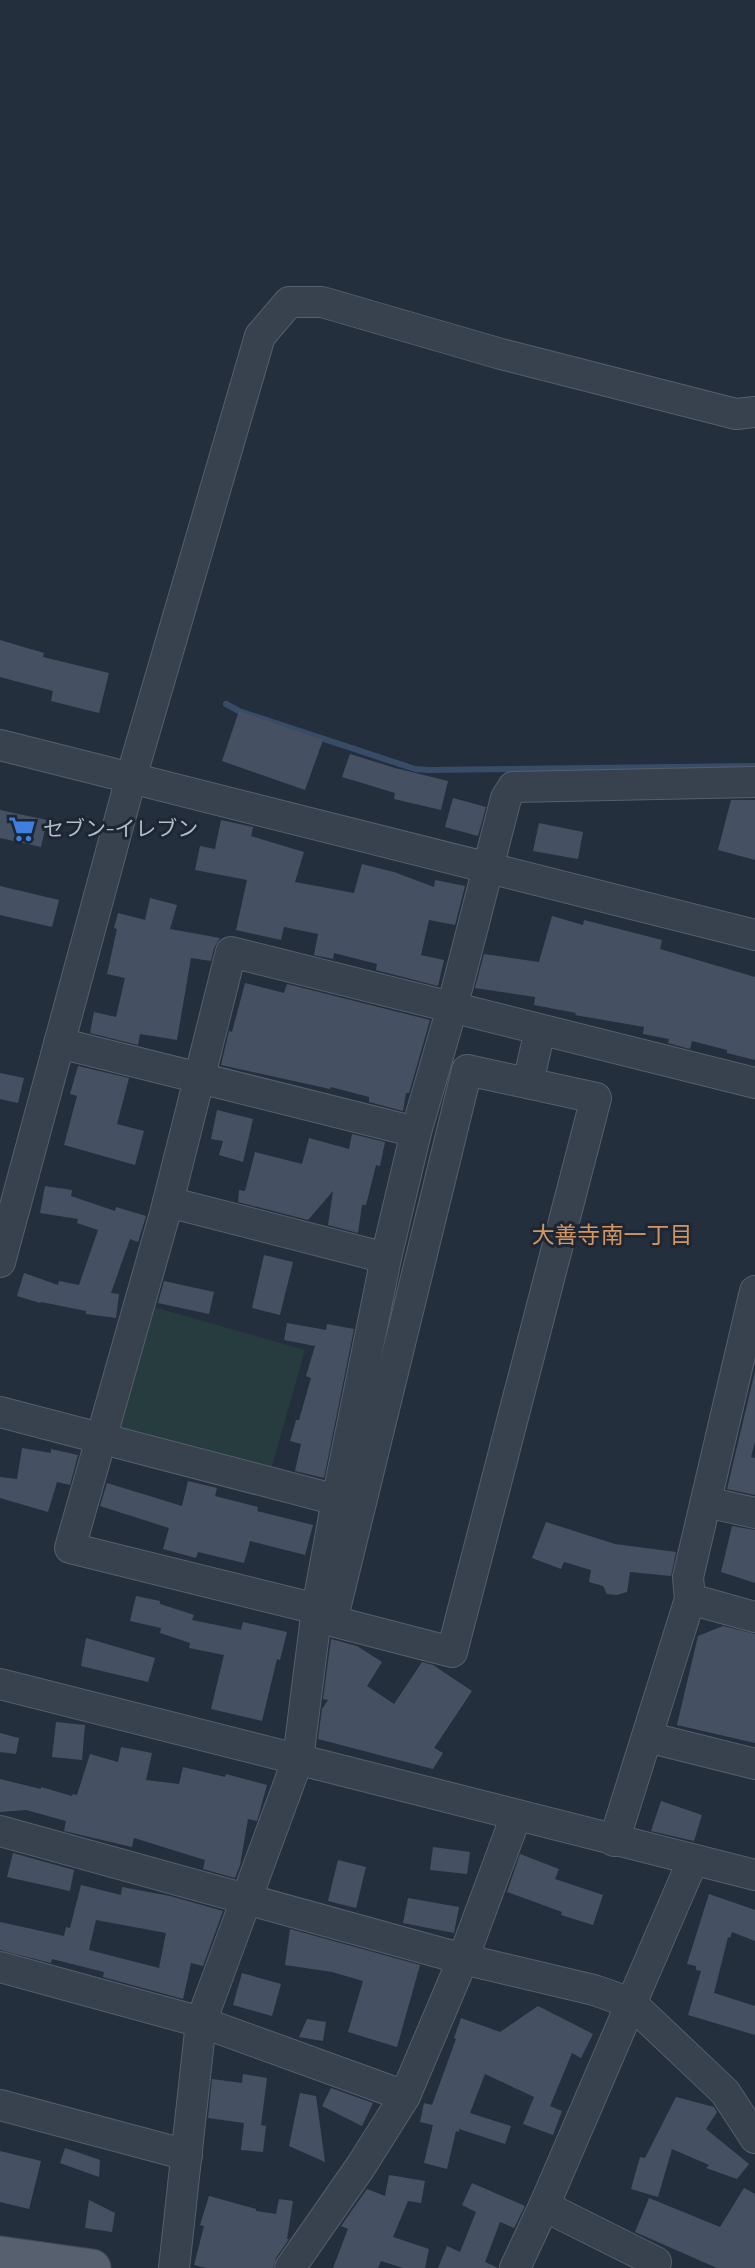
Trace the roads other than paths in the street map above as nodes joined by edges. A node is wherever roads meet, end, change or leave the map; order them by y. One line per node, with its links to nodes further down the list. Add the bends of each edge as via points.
1 (755, 412): 3 (street, via 736,414 322,302 289,302 260,336)
2 (0, 745): 3 (street)
3 (131, 778): 5 (street); 9 (street)
4 (755, 782): 5 (street, via 513,787)
5 (487, 869): 6 (street); 7 (street)
6 (755, 935)
7 (452, 1008): 8 (street); 10 (street, via 231,952); 13 (street)
8 (540, 1030): 11 (street); 12 (street)
9 (59, 1043): 10 (street); 14 (street)
10 (198, 1079): 13 (street); 15 (street)
11 (528, 1083): 11 (street, via 596,1098 452,1653 332,1622 467,1070)
12 (755, 1083)
13 (416, 1132): 16 (street)
14 (13, 1162): 17 (street)
15 (168, 1202): 16 (street); 20 (street)
16 (386, 1258): 21 (street)
17 (0, 1262)
18 (755, 1291): 22 (street)
19 (0, 1412): 20 (street)
20 (100, 1437): 21 (street); 25 (street, via 70,1548)
21 (337, 1500): 25 (street)
22 (706, 1502): 23 (street); 24 (street, via 688,1577)
23 (755, 1513)
24 (690, 1599): 26 (street); 28 (street)
25 (317, 1609): 29 (street)
26 (755, 1617)
27 (0, 1684): 29 (street)
28 (647, 1737): 30 (street); 33 (street)
29 (298, 1759): 31 (street); 36 (street)
30 (755, 1764)
31 (516, 1816): 33 (street); 37 (street)
32 (0, 1831): 36 (street)
33 (614, 1841): 34 (street)
34 (693, 1860): 35 (street); 39 (street)
35 (755, 1875)
36 (248, 1898): 37 (street); 40 (street)
37 (463, 1959): 39 (street); 41 (street)
38 (0, 1967): 40 (street)
39 (631, 2003): 43 (street, via 725,2092); 46 (street)
40 (201, 2022): 41 (street); 45 (street)
41 (405, 2096): 51 (street)
42 (0, 2105): 45 (street)
43 (747, 2106): 44 (street)
44 (755, 2138)
45 (187, 2155): 50 (street)
46 (544, 2206): 48 (street); 52 (street)
47 (0, 2255): 49 (main road)
48 (656, 2262)
49 (92, 2268)
50 (174, 2268)
51 (290, 2268)
52 (515, 2268)

